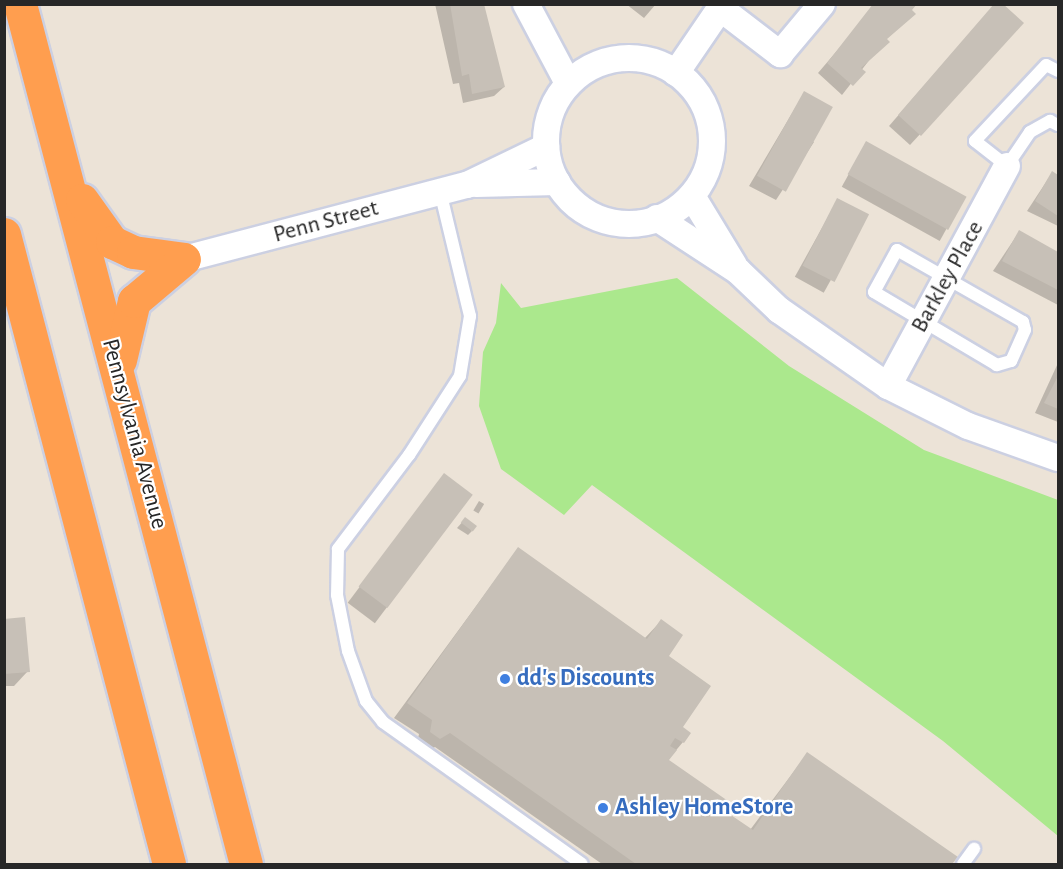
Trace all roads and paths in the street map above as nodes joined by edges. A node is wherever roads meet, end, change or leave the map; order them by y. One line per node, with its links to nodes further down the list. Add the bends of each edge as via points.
1 (20, 4): 10 (highway, Pennsylvania Avenue)
2 (526, 4): 7 (street)
3 (822, 4): 4 (street, via 780,54)
4 (722, 6): 6 (street)
5 (1059, 71): 11 (lane, via 1046,65 975,141)
6 (676, 73): 7 (street, via 648,60 621,58 588,68); 15 (street, via 702,101 710,128 708,166)
7 (568, 83): 9 (street, via 551,111)
8 (1059, 125): 11 (lane, via 1050,121 1030,132)
9 (546, 147): 12 (street); 13 (street, Penn Street)
10 (63, 166): 18 (highway, via 112,242 132,252); 22 (highway, Pennsylvania Avenue)
11 (1007, 166): 20 (street, Barkley Place)
12 (556, 182): 13 (street, Penn Street); 16 (street, via 574,203 595,216 622,223)
13 (467, 185): 14 (street, Penn Street)
14 (441, 191): 18 (street, Penn Street); 28 (lane, via 470,316 462,365 447,400 338,549 337,595 348,651 366,701 383,722)
15 (692, 196): 16 (street); 19 (street)
16 (657, 218): 19 (street)
17 (4, 234): 26 (highway)
18 (184, 259): 22 (highway, via 129,309)
19 (738, 271): 23 (street, via 787,316)
20 (946, 282): 21 (street, Barkley Place); 21 (lane, via 897,250 874,292); 21 (lane, via 1023,322 1025,330 1011,361 997,365)
21 (924, 321): 23 (street, Barkley Place)
22 (118, 376): 27 (highway, Pennsylvania Avenue)
23 (888, 386): 24 (street, via 968,426)
24 (1059, 458)
25 (974, 849): 29 (lane)
26 (169, 864)
27 (246, 864)
28 (582, 864)
29 (963, 864)

